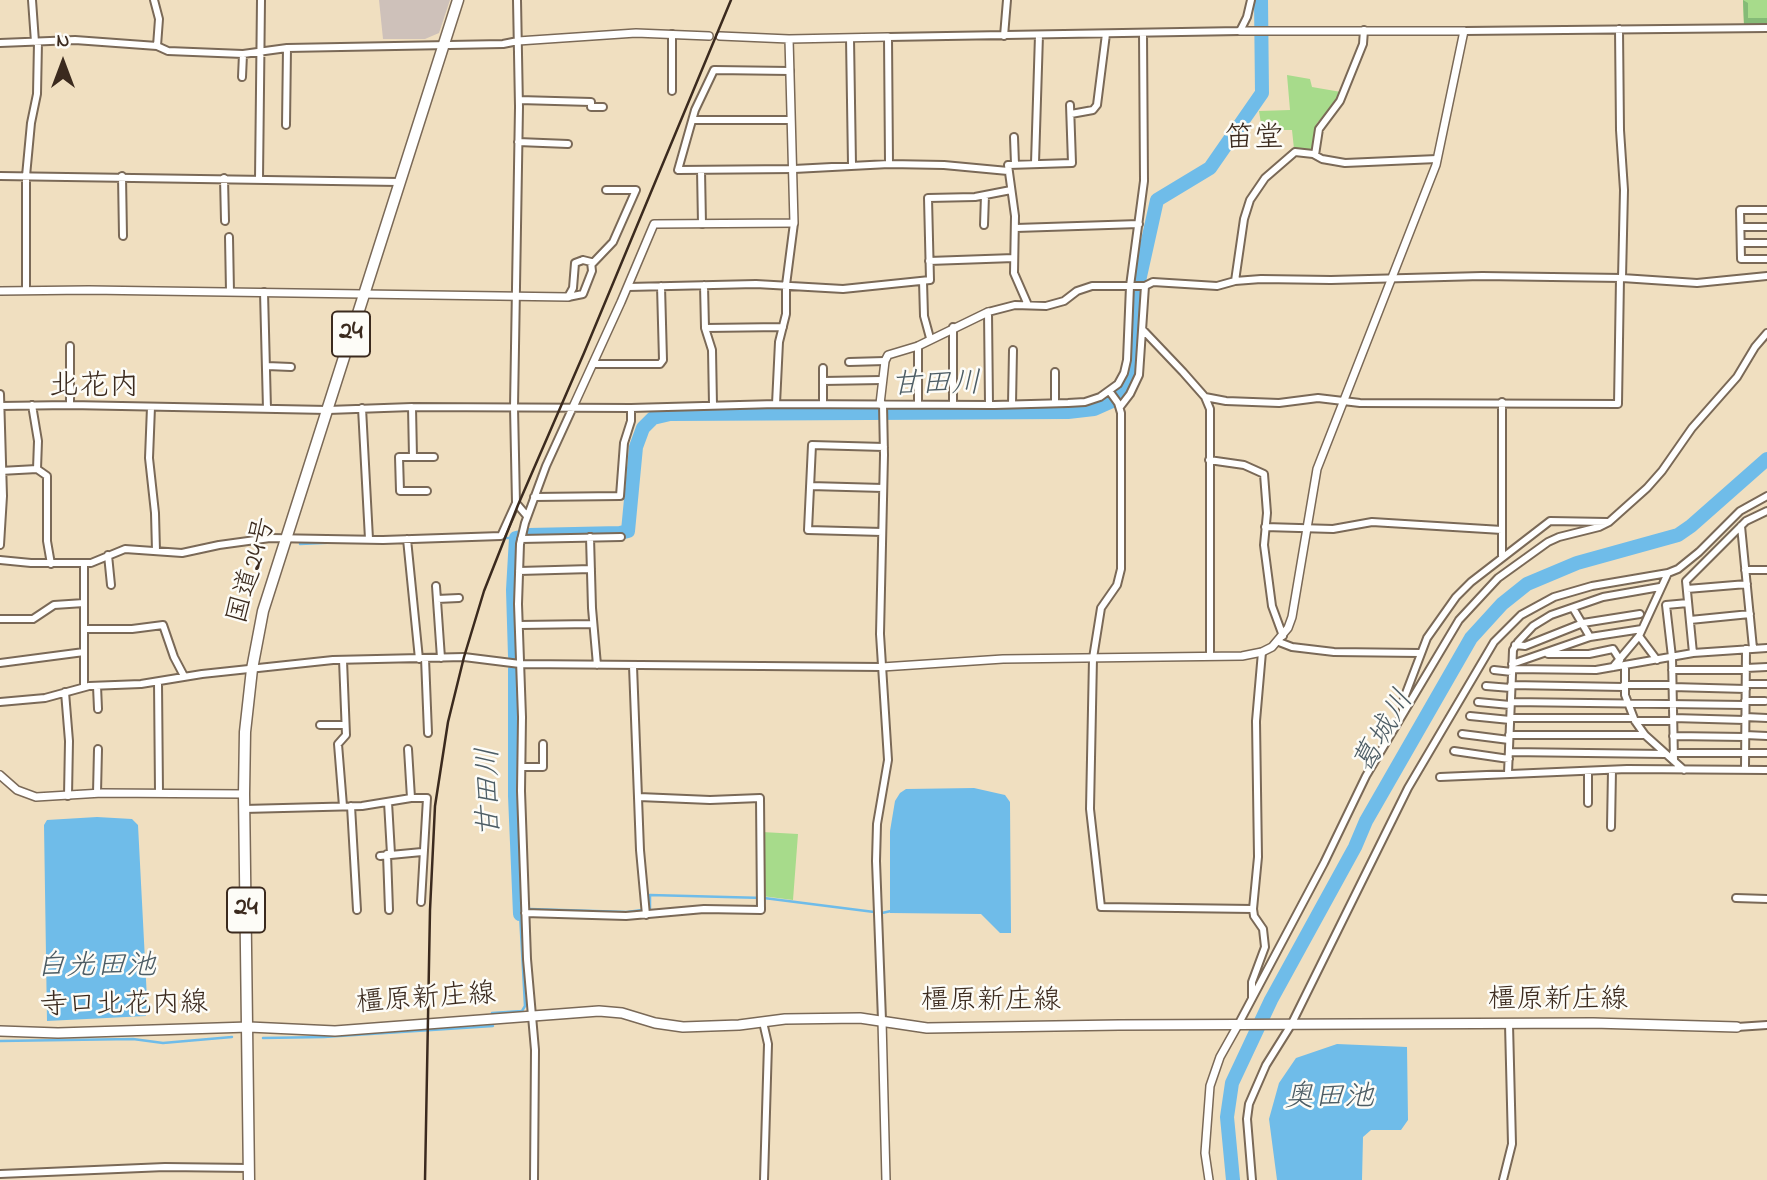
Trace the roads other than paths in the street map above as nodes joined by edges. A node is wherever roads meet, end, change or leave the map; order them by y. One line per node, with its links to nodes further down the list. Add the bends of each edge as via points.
1 (32, 0): 24 (street)
2 (153, 0): 27 (street, via 159,19)
3 (261, 0): 29 (street)
4 (458, 0): 26 (highway, 国道24号 / 24)
5 (517, 0): 23 (street)
6 (1007, 0): 19 (street)
7 (1251, 0): 11 (street)
8 (1767, 28): 9 (street)
9 (1619, 29): 12 (street); 81 (street, via 1624,190)
10 (1364, 30): 11 (street); 12 (street); 44 (street, via 1361,51 1340,101 1320,124)
11 (1240, 31): 13 (street)
12 (1464, 31): 45 (street)
13 (1143, 33): 15 (street); 66 (street, via 1144,170)
14 (671, 34): 17 (street); 23 (street); 33 (street)
15 (1106, 34): 16 (street); 37 (street, via 1097,105)
16 (1039, 35): 19 (street); 46 (street)
17 (709, 36)
18 (720, 36): 22 (street)
19 (1004, 36): 20 (street)
20 (888, 37): 21 (street); 47 (street)
21 (850, 38): 22 (street); 49 (street)
22 (789, 39): 31 (street)
23 (518, 41): 26 (street); 34 (street)
24 (36, 42): 25 (street); 27 (street); 54 (street, via 37,94)
25 (0, 43)
26 (444, 44): 28 (street); 58 (highway, 国道24号 / 24)
27 (157, 46): 30 (street, via 168,51)
28 (287, 48): 29 (street); 40 (street)
29 (261, 53): 30 (street); 57 (street)
30 (243, 54): 32 (street)
31 (790, 71): 38 (street, via 714,70); 39 (street)
32 (242, 76)
33 (672, 91)
34 (519, 100): 36 (street, via 591,102 591,107); 42 (street)
35 (1070, 105): 37 (street)
36 (603, 107)
37 (1071, 114): 46 (street, via 1072,163)
38 (693, 120): 39 (street); 51 (street, via 678,170)
39 (791, 120): 50 (street)
40 (286, 125)
41 (1014, 137): 48 (street)
42 (517, 142): 43 (street); 95 (street)
43 (568, 144)
44 (1314, 155): 45 (street, via 1345,163); 83 (street, via 1295,152 1256,189 1244,219)
45 (1437, 159): 80 (street)
46 (1035, 163): 48 (street)
47 (889, 164): 49 (street); 52 (street)
48 (1015, 164): 52 (street, via 1008,165)
49 (852, 165): 50 (street)
50 (794, 169): 51 (street); 64 (street)
51 (701, 170): 65 (street)
52 (1009, 171): 60 (street)
53 (0, 176): 54 (street)
54 (26, 176): 55 (street); 91 (street)
55 (122, 176): 56 (street); 71 (street)
56 (224, 178): 57 (street); 63 (street)
57 (259, 179): 58 (street)
58 (399, 182): 94 (highway, 国道24号 / 24)
59 (606, 190): 78 (street, via 636,190 613,242)
60 (1011, 190): 61 (street); 70 (street)
61 (985, 195): 67 (street); 77 (street, via 928,198)
62 (1767, 210): 68 (street, via 1741,210)
63 (225, 221)
64 (794, 223): 65 (street); 85 (street)
65 (702, 224): 89 (street, via 654,224)
66 (1139, 224): 70 (street); 87 (street)
67 (984, 225)
68 (1741, 227): 69 (street); 73 (street)
69 (1767, 227)
70 (1016, 228): 75 (street)
71 (123, 236)
72 (229, 237): 92 (street)
73 (1741, 243): 74 (street); 76 (street, via 1741,259)
74 (1767, 243)
75 (1014, 258): 77 (street); 97 (street, via 1015,278)
76 (1767, 259)
77 (929, 261): 82 (street, via 930,280)
78 (592, 264): 96 (street, via 583,294); 96 (street, via 575,263 573,291)
79 (1767, 276): 81 (street, via 1697,283)
80 (1391, 278): 81 (street); 83 (street); 120 (street)
81 (1621, 278): 121 (street, via 1618,404)
82 (923, 281): 85 (street, via 843,289); 104 (street)
83 (1235, 281): 88 (street, via 1224,286 1153,282)
84 (704, 285): 85 (street); 86 (street); 101 (street)
85 (786, 285): 99 (street)
86 (661, 286): 89 (street); 110 (street, via 660,364)
87 (1132, 286): 88 (street); 97 (street, via 1084,288 1064,301); 118 (street, via 1127,360)
88 (1143, 286): 102 (street)
89 (628, 287): 110 (street)
90 (0, 290): 91 (street)
91 (26, 290): 92 (street)
92 (230, 292): 93 (street)
93 (264, 292): 94 (street); 111 (street)
94 (364, 293): 95 (street); 142 (highway, 国道24号 / 24)
95 (515, 296): 96 (street); 137 (street)
96 (568, 297)
97 (1028, 305): 98 (street)
98 (988, 312): 100 (street); 132 (street)
99 (783, 327): 101 (street); 123 (street)
100 (953, 327): 104 (street); 131 (street)
101 (705, 328): 129 (street, via 712,350)
102 (1143, 330): 119 (street); 133 (street, via 1139,375)
103 (1767, 333): 157 (street, via 1655,480)
104 (930, 338): 105 (street)
105 (918, 345): 108 (street, via 888,355); 125 (street)
106 (70, 346): 128 (street)
107 (1013, 351): 126 (street)
108 (885, 361): 109 (street); 115 (street)
109 (849, 362)
110 (593, 364): 138 (street)
111 (267, 366): 112 (street); 141 (street)
112 (291, 368)
113 (823, 368): 116 (street)
114 (1055, 372): 122 (street)
115 (882, 380): 116 (street); 130 (street)
116 (823, 382): 124 (street)
117 (0, 394): 134 (street)
118 (1111, 394): 122 (street, via 1085,402); 133 (street)
119 (1205, 397): 120 (street, via 1240,402); 146 (street, via 1211,418)
120 (1342, 401): 121 (street); 160 (street, via 1317,469)
121 (1502, 402): 161 (street)
122 (1055, 403): 126 (street)
123 (776, 404): 124 (street); 129 (street)
124 (823, 404): 130 (street)
125 (918, 404): 130 (street); 131 (street)
126 (1012, 404): 132 (street)
127 (32, 405): 128 (street); 134 (street); 147 (street)
128 (70, 405): 135 (street)
129 (713, 405): 140 (street)
130 (882, 405): 143 (street)
131 (953, 405): 132 (street)
132 (989, 405)
133 (1119, 405): 214 (street, via 1120,578 1101,608)
134 (0, 406): 148 (street)
135 (151, 407): 141 (street); 170 (street, via 149,457)
136 (412, 407): 137 (street); 139 (street); 144 (street)
137 (514, 407): 138 (street); 154 (street)
138 (573, 407): 140 (street); 153 (street)
139 (362, 408): 142 (street); 166 (street)
140 (631, 408): 153 (street, via 620,496)
141 (267, 409): 142 (street)
142 (328, 410): 165 (highway, 国道24号 / 24)
143 (884, 447): 149 (street, via 812,445); 150 (street)
144 (413, 457): 145 (street); 151 (street, via 400,457 400,491)
145 (434, 457)
146 (1209, 460): 159 (street, via 1236,463 1264,474); 211 (street)
147 (37, 469): 148 (street); 175 (street, via 47,476)
148 (1, 471): 169 (street)
149 (810, 486): 150 (street); 162 (street, via 808,530)
150 (883, 488): 162 (street)
151 (427, 491)
152 (1767, 496): 180 (street, via 1740,511 1693,557)
153 (534, 497): 156 (street)
154 (516, 503): 156 (street); 168 (street, via 501,536)
155 (1767, 511): 158 (street)
156 (527, 516): 167 (street)
157 (1609, 522): 172 (street, via 1550,521); 250 (street, via 1548,542 1484,590 1451,631)
158 (1741, 526): 177 (street); 185 (street, via 1686,580)
159 (1265, 527): 160 (street); 201 (street, via 1272,606)
160 (1306, 528): 161 (street, via 1372,522); 201 (street, via 1292,617)
161 (1502, 530): 172 (street)
162 (881, 532): 223 (street)
163 (590, 537): 164 (street); 167 (street); 176 (street)
164 (621, 537)
165 (286, 538): 166 (street); 170 (street, via 182,553); 226 (highway, 国道24号 / 24, via 262,611)
166 (369, 539): 168 (street)
167 (521, 539): 179 (street)
168 (408, 542): 215 (street)
169 (0, 545)
170 (156, 551): 171 (street, via 125,549)
171 (108, 555): 174 (street); 182 (street)
172 (1502, 556): 208 (street, via 1456,597)
173 (0, 560): 175 (street)
174 (84, 563): 175 (street); 188 (street)
175 (51, 564)
176 (591, 569): 179 (street); 196 (street)
177 (1745, 570): 178 (street); 181 (street)
178 (1767, 570)
179 (519, 571): 197 (street)
180 (1668, 573): 184 (street); 316 (street, via 1554,597 1521,615 1494,642 1408,788)
181 (1747, 584): 185 (street); 192 (street)
182 (111, 585)
183 (436, 586): 187 (street)
184 (1660, 587): 190 (street, via 1603,597); 199 (street)
185 (1687, 589): 189 (street)
186 (459, 598): 187 (street)
187 (437, 599): 213 (street)
188 (84, 603): 193 (street, via 54,605 33,619); 198 (street)
189 (1688, 603): 194 (street); 212 (street, via 1666,605)
190 (1573, 608): 195 (street); 202 (street, via 1541,621)
191 (1640, 614): 195 (street)
192 (1750, 614): 194 (street); 203 (street)
193 (0, 620)
194 (1690, 620): 210 (street)
195 (1583, 623): 200 (street); 202 (street, via 1525,646)
196 (593, 624): 197 (street); 221 (street)
197 (519, 625): 220 (street)
198 (84, 629): 206 (street); 230 (street, via 163,625)
199 (1640, 633): 200 (street); 217 (street); 219 (street)
200 (1593, 636): 205 (street); 209 (street)
201 (1281, 639): 207 (street); 208 (street, via 1292,647 1316,650)
202 (1516, 645): 225 (street)
203 (1750, 648): 204 (street); 210 (street); 227 (street)
204 (1767, 648)
205 (1600, 651): 209 (street); 219 (street, via 1612,649)
206 (84, 652): 218 (street); 237 (street)
207 (1262, 652): 211 (street); 305 (street, via 1256,720 1258,857)
208 (1420, 653): 250 (street, via 1403,701)
209 (1543, 653): 225 (street)
210 (1693, 653): 212 (street)
211 (1210, 656): 214 (street)
212 (1672, 657): 217 (street); 229 (street)
213 (441, 658): 215 (street); 220 (street)
214 (1093, 658): 223 (street); 305 (street, via 1090,809 1101,907)
215 (422, 659): 216 (street); 260 (street)
216 (343, 660): 226 (street); 259 (street)
217 (1657, 660): 219 (street)
218 (0, 663)
219 (1622, 663): 225 (street, via 1595,670); 235 (street)
220 (520, 664): 221 (street); 279 (street)
221 (597, 665): 222 (street)
222 (633, 666): 223 (street); 292 (street)
223 (882, 667): 312 (street, via 887,760 877,824)
224 (1767, 667): 227 (street)
225 (1512, 668): 228 (street); 238 (street)
226 (252, 669): 230 (street); 290 (highway, 国道24号 / 24)
227 (1746, 669): 229 (street); 239 (street)
228 (1494, 670)
229 (1672, 670): 236 (street)
230 (184, 676): 231 (street)
231 (158, 682): 233 (street); 289 (street)
232 (1767, 684): 239 (street)
233 (97, 686): 237 (street); 249 (street)
234 (1486, 686): 238 (street)
235 (1624, 686): 236 (street); 238 (street); 246 (street)
236 (1672, 686): 239 (street); 247 (street)
237 (84, 687): 240 (street)
238 (1511, 687): 245 (street)
239 (1746, 687): 248 (street)
240 (65, 692): 242 (street); 291 (street)
241 (1765, 701): 248 (street)
242 (0, 702)
243 (1478, 702): 245 (street)
244 (1577, 702): 245 (street); 246 (street); 252 (street)
245 (1511, 703): 254 (street)
246 (1627, 703): 247 (street); 256 (street)
247 (1672, 703): 248 (street); 257 (street)
248 (1745, 703): 255 (street)
249 (98, 709)
250 (1404, 714): 310 (street, via 1366,776)
251 (1470, 716): 254 (street)
252 (1577, 718): 254 (street); 256 (street)
253 (1767, 718): 255 (street)
254 (1510, 719): 267 (street)
255 (1745, 719): 257 (street); 265 (street)
256 (1634, 720): 257 (street); 263 (street)
257 (1673, 720): 264 (street)
258 (320, 725): 259 (street)
259 (345, 725): 296 (street, via 346,735 338,744)
260 (428, 733)
261 (1462, 734): 267 (street)
262 (1566, 735): 263 (street); 267 (street); 273 (street)
263 (1645, 735): 276 (street)
264 (1673, 736): 265 (street); 274 (street)
265 (1745, 736): 266 (street); 272 (street)
266 (1767, 736)
267 (1509, 737): 277 (street)
268 (543, 744): 279 (street, via 543,767)
269 (98, 749): 288 (street)
270 (408, 749): 293 (street)
271 (1454, 751): 277 (street)
272 (1745, 752): 274 (street); 275 (street); 280 (street)
273 (1566, 753): 276 (street); 277 (street)
274 (1673, 753): 278 (street)
275 (1767, 753)
276 (1665, 754): 278 (street)
277 (1509, 755): 285 (street)
278 (1674, 761): 282 (street)
279 (522, 767): 308 (street)
280 (1745, 768): 282 (street); 283 (street)
281 (1612, 770): 282 (street); 284 (street); 299 (street)
282 (1684, 770)
283 (1767, 770)
284 (1588, 771): 285 (street); 295 (street)
285 (1508, 773): 287 (street)
286 (0, 775): 291 (street, via 26,794)
287 (1440, 777)
288 (97, 793): 289 (street); 291 (street)
289 (159, 793): 290 (street)
290 (244, 793): 298 (highway, 国道24号 / 24)
291 (68, 796)
292 (639, 797): 309 (street); 309 (street, via 760,798 761,910)
293 (411, 798): 294 (street); 300 (street, via 427,798)
294 (388, 802): 297 (street); 301 (street)
295 (1588, 803)
296 (342, 806): 297 (street); 298 (street)
297 (351, 806): 306 (street)
298 (244, 809): 318 (highway, 国道24号 / 24)
299 (1611, 827)
300 (422, 852): 301 (street); 304 (street)
301 (386, 855): 307 (street)
302 (1736, 898): 303 (street)
303 (1767, 899)
304 (421, 902)
305 (1253, 909): 310 (street, via 1263,929 1265,947 1252,982)
306 (357, 910)
307 (389, 910)
308 (525, 913): 309 (street); 311 (street)
309 (646, 915)
310 (1252, 999): 315 (street)
311 (531, 1016): 313 (main road, 橿原新庄線, via 598,1011 668,1026); 318 (main road, 橿原新庄線, via 335,1031); 324 (street)
312 (881, 1020): 313 (main road, 橿原新庄線, via 793,1018); 315 (main road, 橿原新庄線, via 927,1028); 326 (street)
313 (763, 1023): 325 (street, via 768,1044)
314 (1509, 1024): 316 (main road, 橿原新庄線); 319 (main road, 橿原新庄線); 329 (street, via 1512,1144)
315 (1240, 1025): 316 (main road, 橿原新庄線); 327 (street, via 1220,1056 1210,1086 1205,1153)
316 (1291, 1025): 328 (street, via 1248,1104)
317 (1767, 1025): 319 (street)
318 (249, 1027): 320 (main road, 寺口北花内線); 321 (highway, 国道24号 / 24)
319 (1737, 1027)
320 (0, 1031)
321 (249, 1168): 322 (street); 323 (highway, 国道24号 / 24)
322 (0, 1174)
323 (249, 1180)
324 (534, 1180)
325 (764, 1180)
326 (886, 1180)
327 (1209, 1180)
328 (1252, 1180)
329 (1503, 1180)

